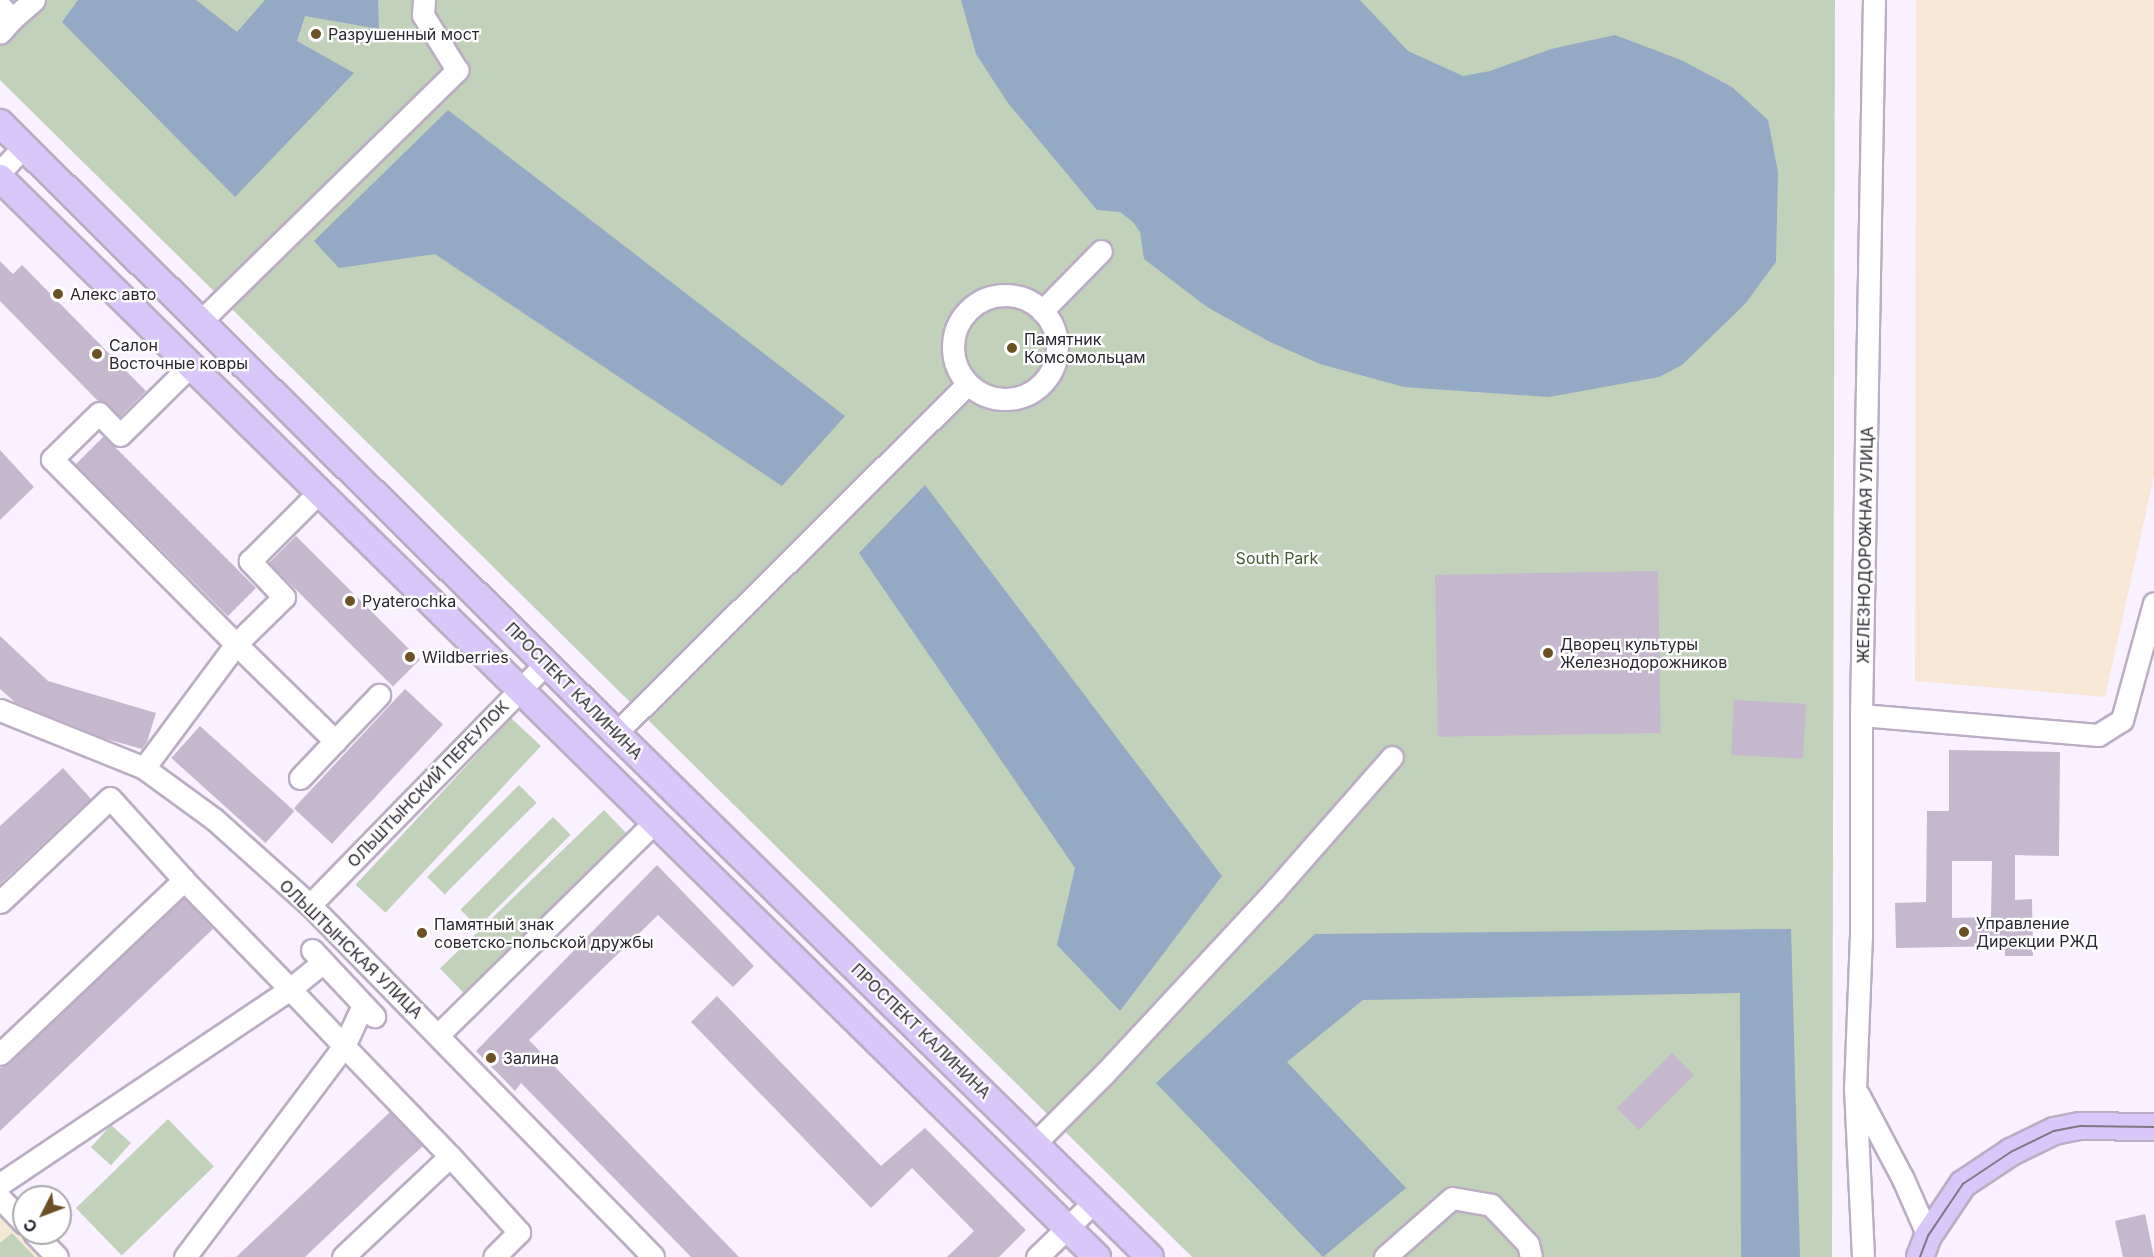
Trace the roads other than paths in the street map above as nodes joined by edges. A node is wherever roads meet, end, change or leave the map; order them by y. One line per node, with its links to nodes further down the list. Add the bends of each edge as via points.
1 (34, 0): 4 (street)
2 (424, 0): 11 (street, via 423,15 457,70)
3 (1874, 0): 21 (street, ЖЕЛЕЗНОДОРОЖНАЯ УЛИЦА)
4 (4, 19)
5 (0, 123): 6 (main road, ПРОСПЕКТ КАЛИНИНА)
6 (24, 146): 7 (street); 11 (main road, ПРОСПЕКТ КАЛИНИНА)
7 (0, 172)
8 (0, 178): 12 (main road)
9 (1101, 251): 10 (street)
10 (1042, 311): 13 (street, via 1031,302 1002,295 988,298 964,316 954,343 959,371); 13 (street, via 1056,334 1057,348 1050,374 1041,384 1030,393 1005,399 985,394)
11 (201, 321): 17 (main road, ПРОСПЕКТ КАЛИНИНА)
12 (190, 366): 14 (main road); 16 (street, via 120,435 99,413 52,459)
13 (968, 383): 22 (street)
14 (319, 492): 16 (street, via 250,561 284,597); 18 (main road)
15 (2154, 603): 21 (street, via 2122,720 2098,735)
16 (236, 644): 23 (street); 25 (street)
17 (547, 662): 18 (street, ОЛЬШТЫНСКИЙ ПЕРЕУЛОК); 22 (main road, ПРОСПЕКТ КАЛИНИНА)
18 (520, 690): 27 (main road); 30 (street, ОЛЬШТЫНСКИЙ ПЕРЕУЛОК)
19 (379, 695): 23 (street)
20 (0, 710): 25 (street, ОЛЬШТЫНСКАЯ УЛИЦА)
21 (1861, 715): 35 (street, ЖЕЛЕЗНОДОРОЖНАЯ УЛИЦА, via 1861,937)
22 (616, 733): 37 (main road, ПРОСПЕКТ КАЛИНИНА)
23 (335, 741): 26 (street)
24 (1392, 757): 37 (street, via 1275,890)
25 (144, 768): 30 (street, ОЛЬШТЫНСКАЯ УЛИЦА, via 214,819)
26 (300, 778)
27 (654, 823): 32 (street); 43 (main road)
28 (184, 880): 29 (street, via 110,798); 31 (street); 34 (street)
29 (0, 902)
30 (310, 905): 32 (street, ОЛЬШТЫНСКАЯ УЛИЦА)
31 (290, 989): 33 (street); 33 (street, via 317,957 368,1011); 39 (street)
32 (438, 1035): 50 (street, ОЛЬШТЫНСКАЯ УЛИЦА)
33 (344, 1046): 38 (street); 47 (street)
34 (0, 1054)
35 (1855, 1090): 45 (street, via 1903,1179); 56 (street, ЖЕЛЕЗНОДОРОЖНАЯ УЛИЦА)
36 (2154, 1127): 45 (main road, via 2080,1126 2035,1140 1963,1184)
37 (1035, 1143): 41 (main road, ПРОСПЕКТ КАЛИНИНА)
38 (450, 1156): 48 (street); 49 (street, via 519,1232)
39 (0, 1184)
40 (0, 1198): 42 (street)
41 (1095, 1201): 43 (street); 53 (main road, ПРОСПЕКТ КАЛИНИНА)
42 (12, 1210)
43 (1068, 1228): 51 (street); 52 (main road)
44 (46, 1245): 46 (street)
45 (1924, 1246)
46 (57, 1257)
47 (185, 1257)
48 (343, 1257)
49 (494, 1257)
50 (653, 1257)
51 (1037, 1257)
52 (1097, 1257)
53 (1150, 1257)
54 (1385, 1257): 55 (street, via 1452,1197 1491,1205 1528,1244)
55 (1531, 1257)
56 (1863, 1257)

